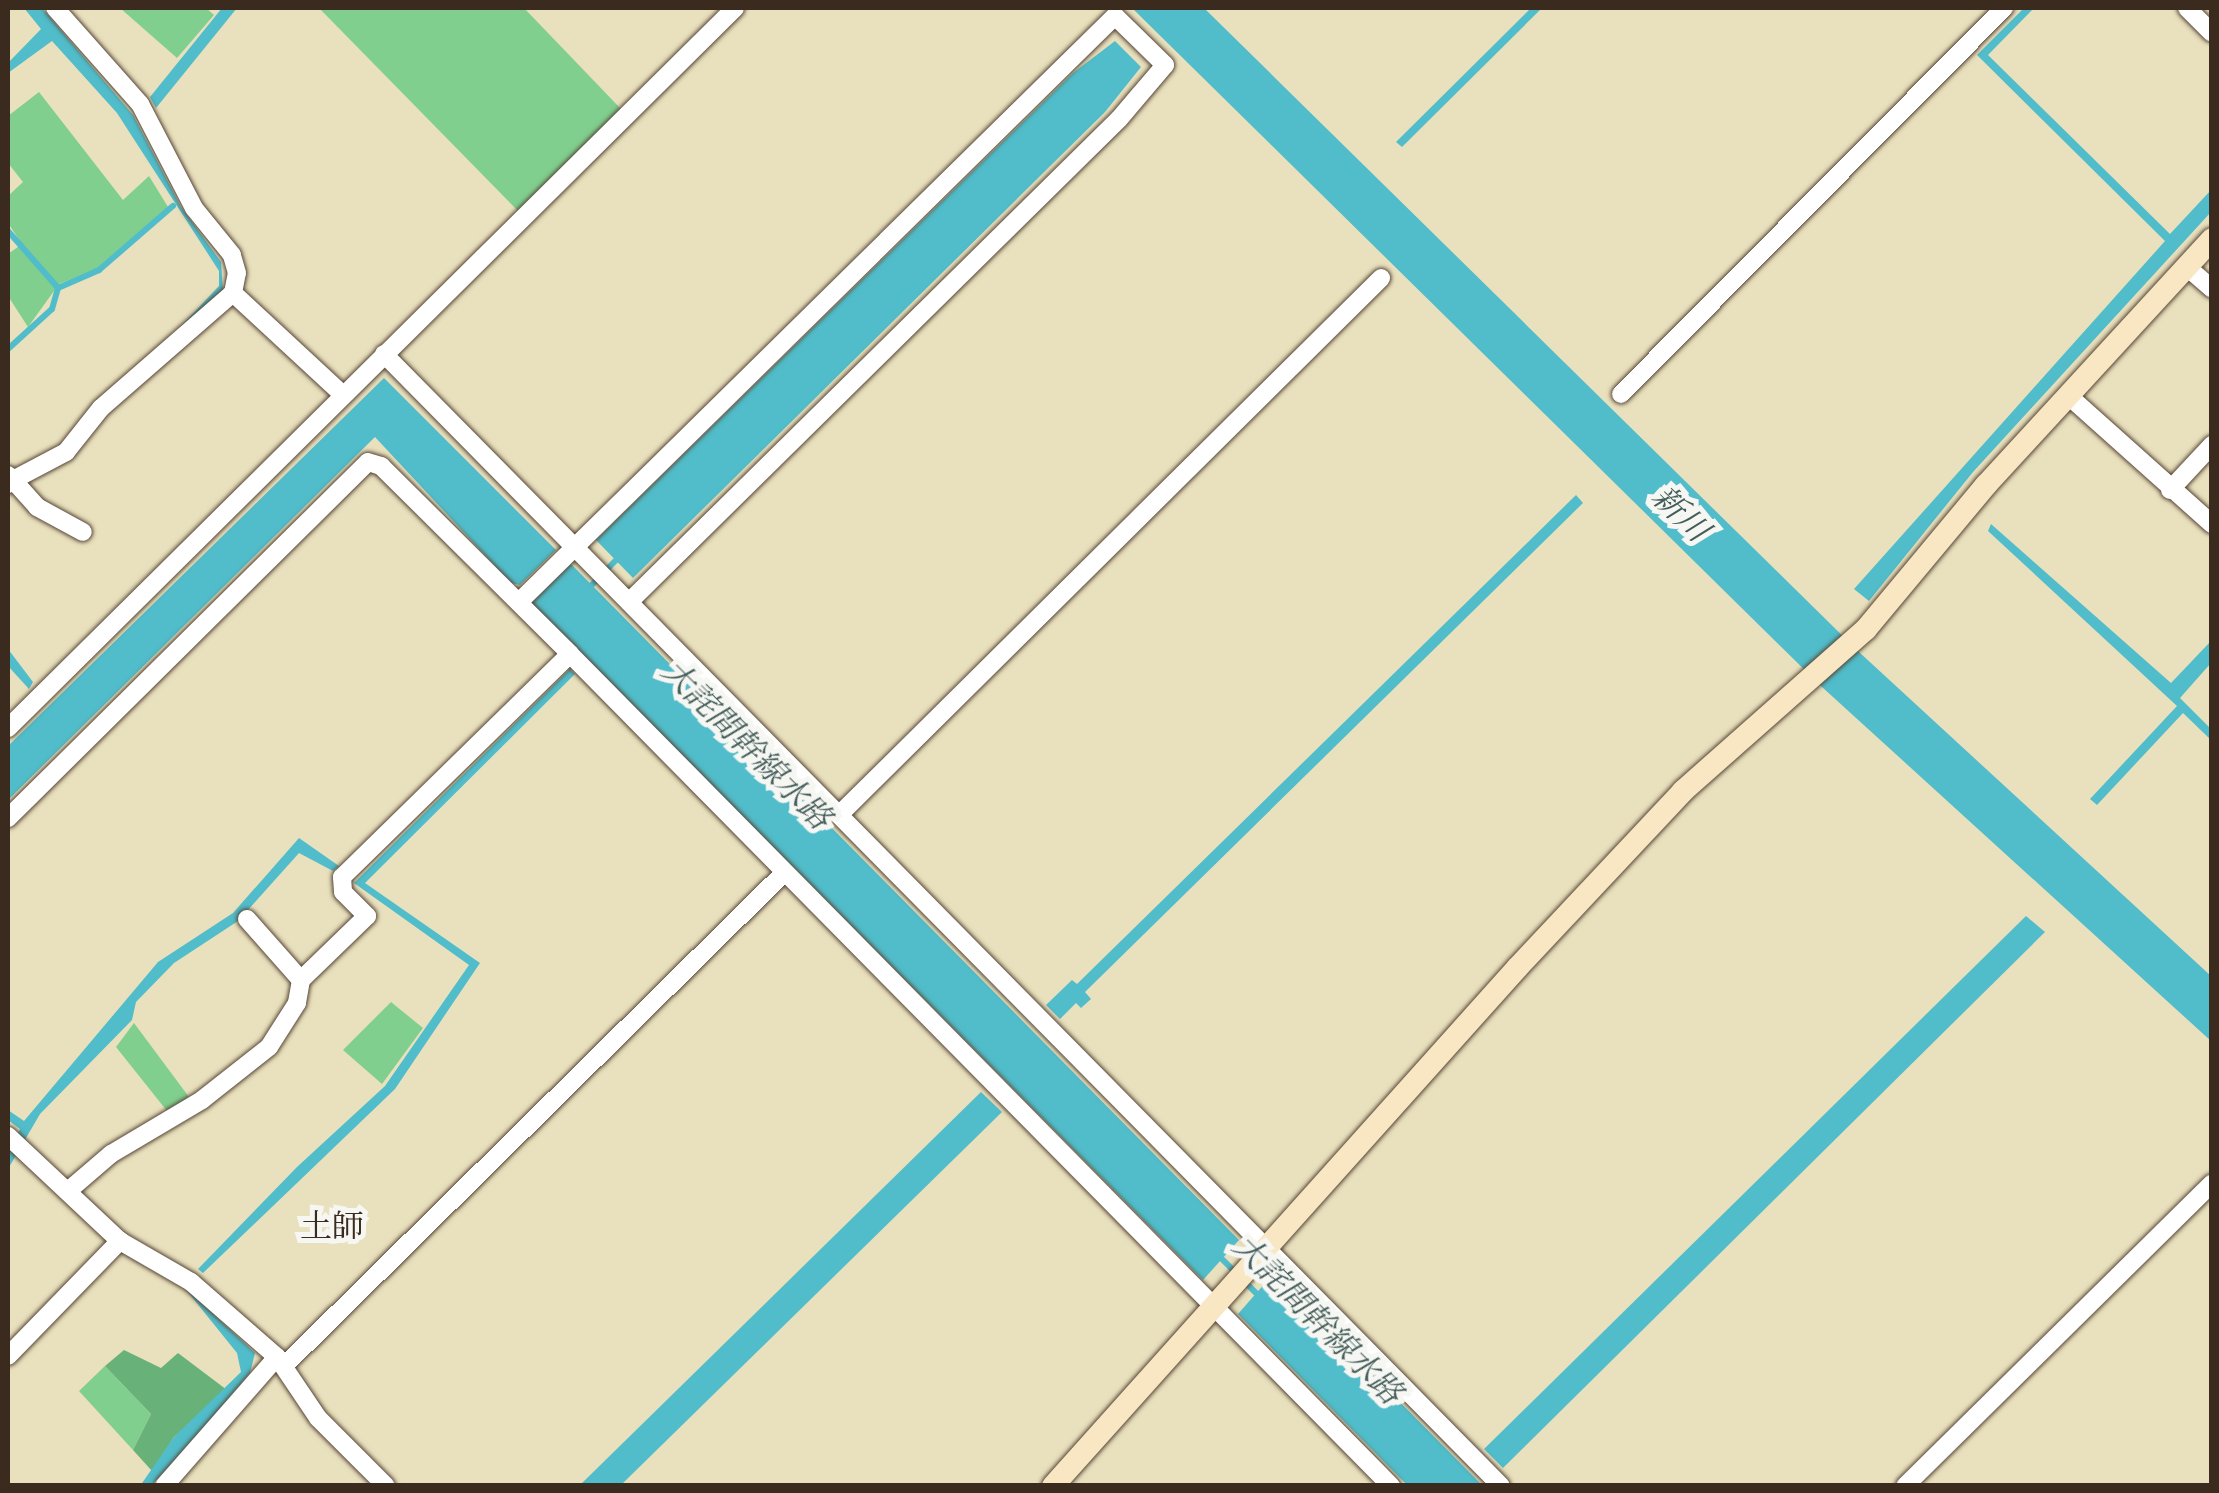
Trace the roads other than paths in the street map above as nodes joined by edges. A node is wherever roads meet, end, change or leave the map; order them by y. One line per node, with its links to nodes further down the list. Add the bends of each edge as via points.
1 (55, 8): 10 (street, via 151,121 194,208 232,255 238,273)
2 (735, 8): 11 (street)
3 (2004, 8): 13 (street)
4 (2187, 8): 5 (street)
5 (2212, 33)
6 (2212, 239): 7 (street)
7 (2187, 267): 9 (street); 14 (street)
8 (1381, 278): 25 (street)
9 (2212, 289)
10 (232, 292): 12 (street); 16 (street, via 101,408 66,452)
11 (384, 354): 12 (street); 20 (street)
12 (342, 393): 24 (street)
13 (1621, 394)
14 (2072, 398): 17 (street); 34 (street, via 1986,485 1866,628 1683,791)
15 (2212, 444): 17 (street)
16 (9, 480): 19 (street, via 37,507)
17 (2170, 490): 18 (street)
18 (2212, 524)
19 (83, 532)
20 (576, 548): 21 (street); 22 (street); 22 (street, via 1115,16 1165,65 1119,119)
21 (519, 602): 23 (street); 26 (street, via 381,466 368,462)
22 (629, 602): 25 (street)
23 (570, 654): 27 (street); 29 (street, via 342,876 342,892 367,916)
24 (8, 728)
25 (840, 814): 34 (street)
26 (8, 818)
27 (785, 872): 35 (street); 37 (street)
28 (247, 919): 29 (street)
29 (301, 980): 32 (street, via 285,1028 269,1047)
30 (13, 1141): 32 (street)
31 (2212, 1183): 43 (street)
32 (69, 1190): 33 (street)
33 (120, 1241): 36 (street); 37 (street, via 191,1282)
34 (1266, 1248): 35 (street); 42 (street)
35 (1214, 1306): 40 (street); 41 (street)
36 (8, 1356)
37 (281, 1361): 38 (street); 39 (street, via 318,1418)
38 (164, 1486)
39 (386, 1486)
40 (1053, 1486)
41 (1391, 1486)
42 (1501, 1486)
43 (1906, 1486)

